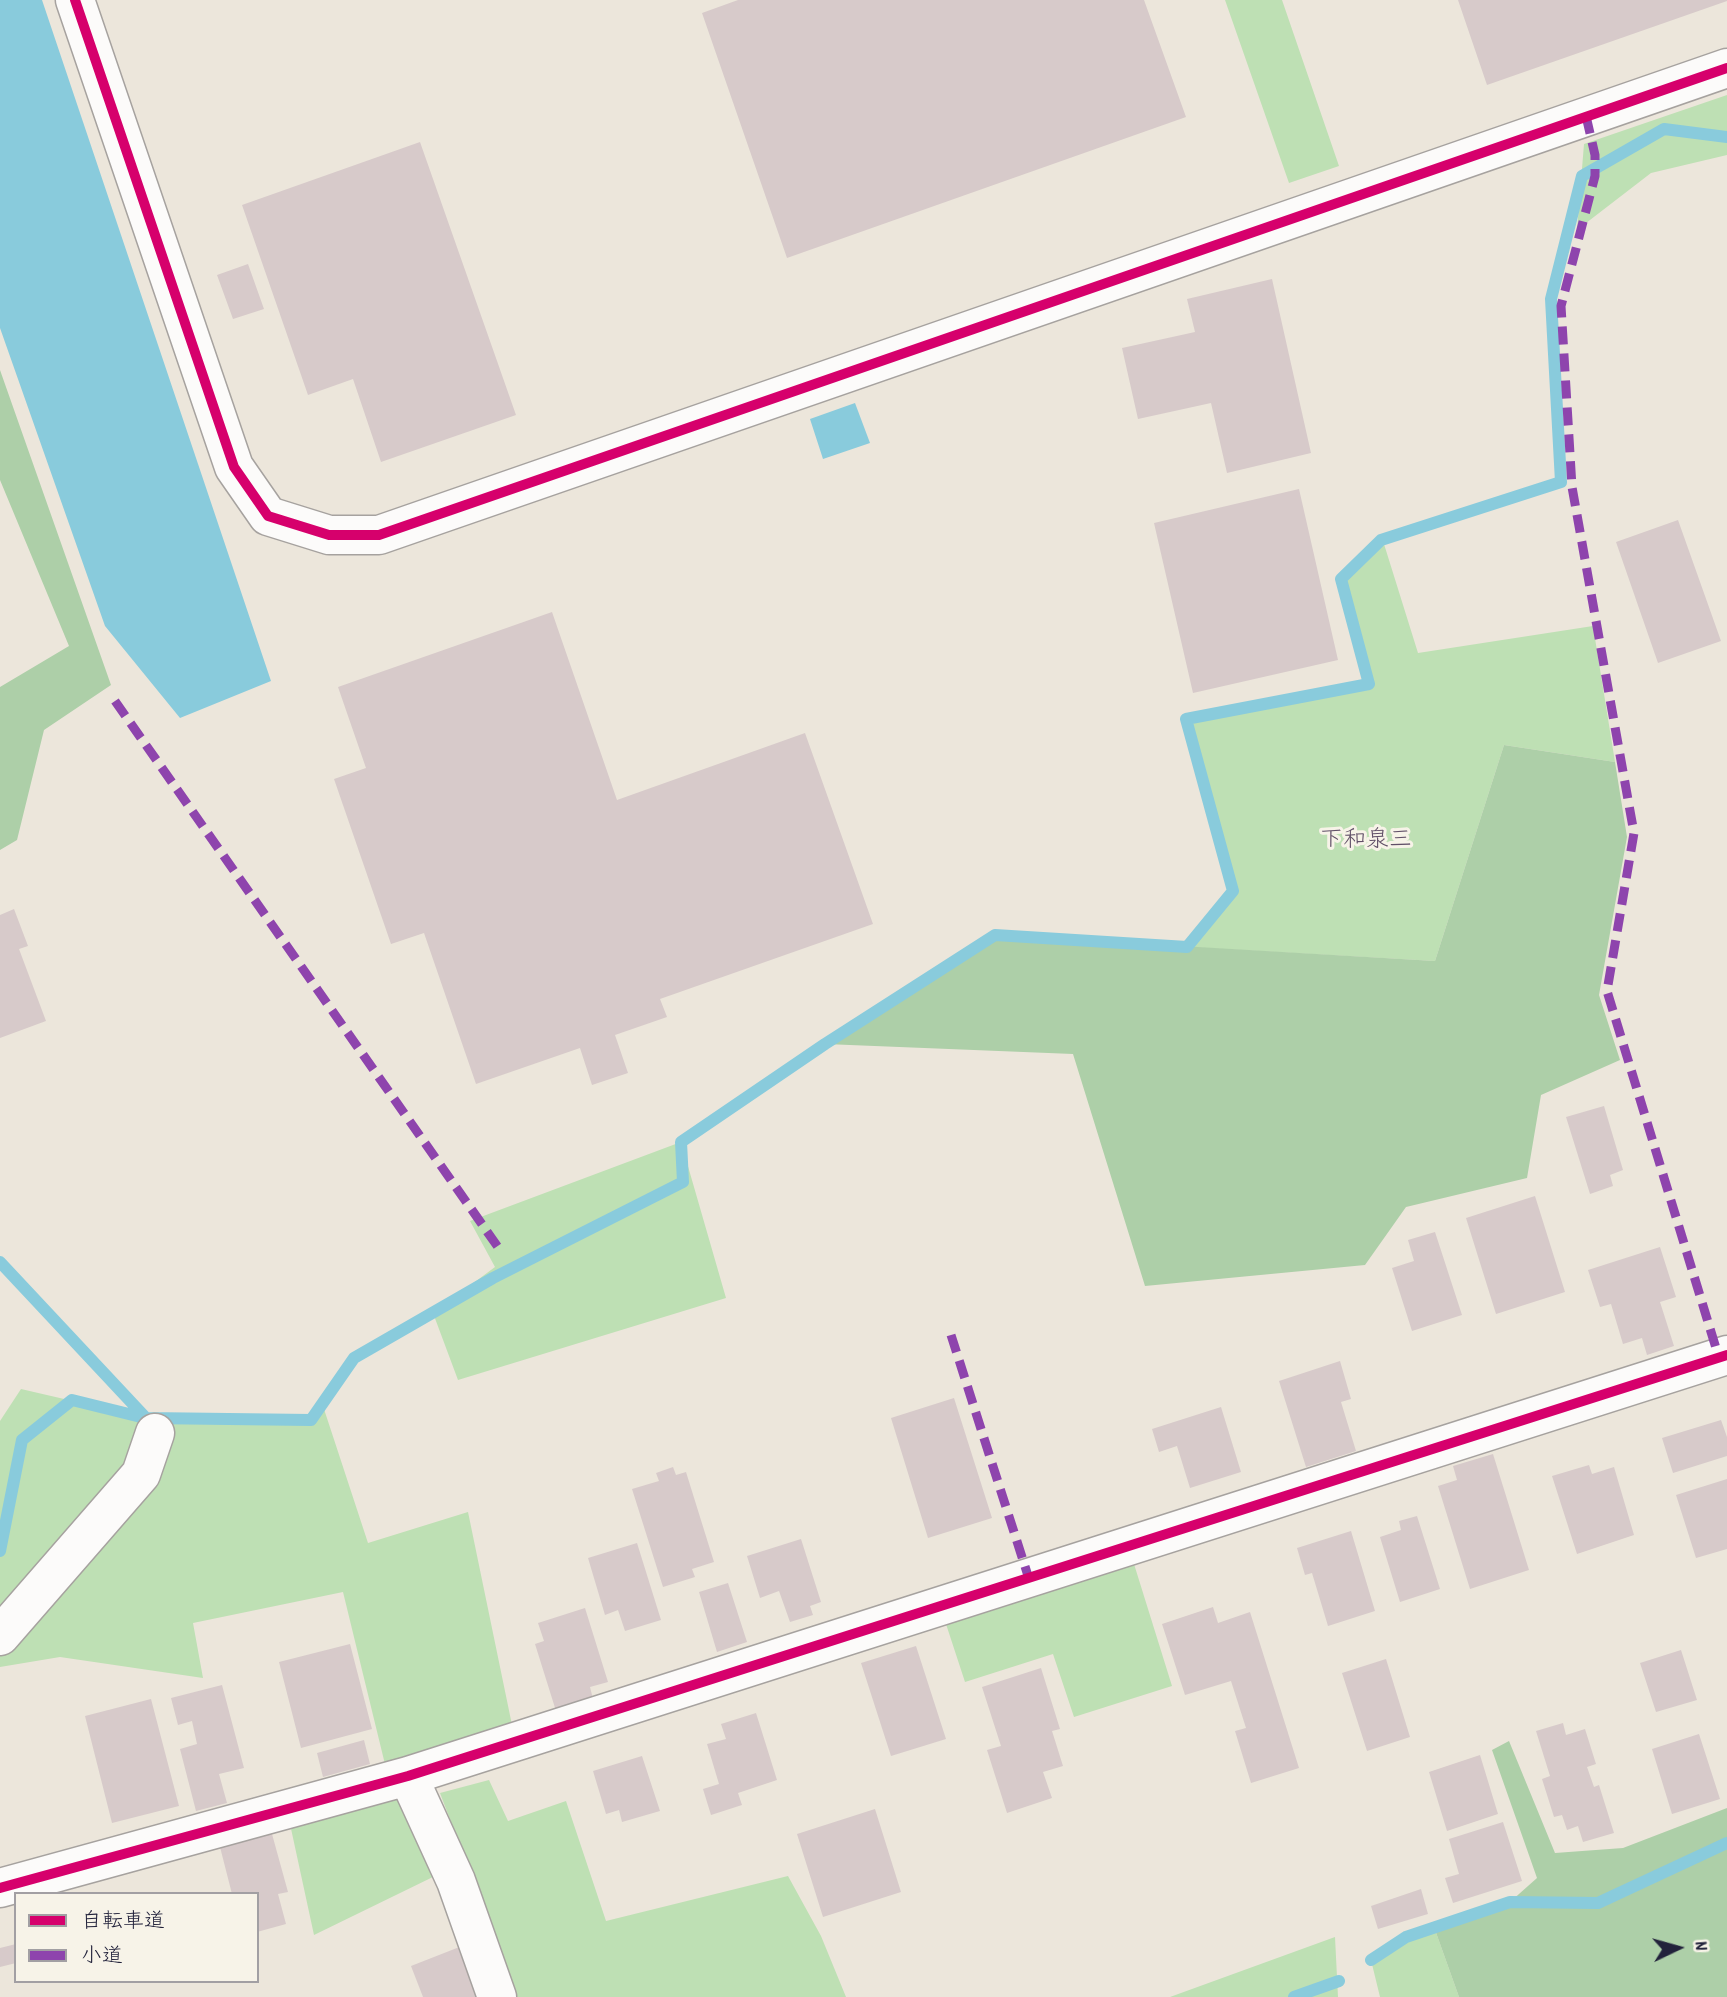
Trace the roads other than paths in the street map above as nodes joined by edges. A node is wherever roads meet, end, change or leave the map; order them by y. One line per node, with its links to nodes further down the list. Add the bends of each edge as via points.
1 (75, 0): 2 (street, via 234,467 268,516 329,535 379,535)
2 (1727, 68)
3 (1727, 1355): 6 (street)
4 (155, 1433): 5 (street, via 141,1474)
5 (0, 1636)
6 (408, 1776): 7 (street); 8 (street, via 456,1881)
7 (0, 1888)
8 (497, 1997)

